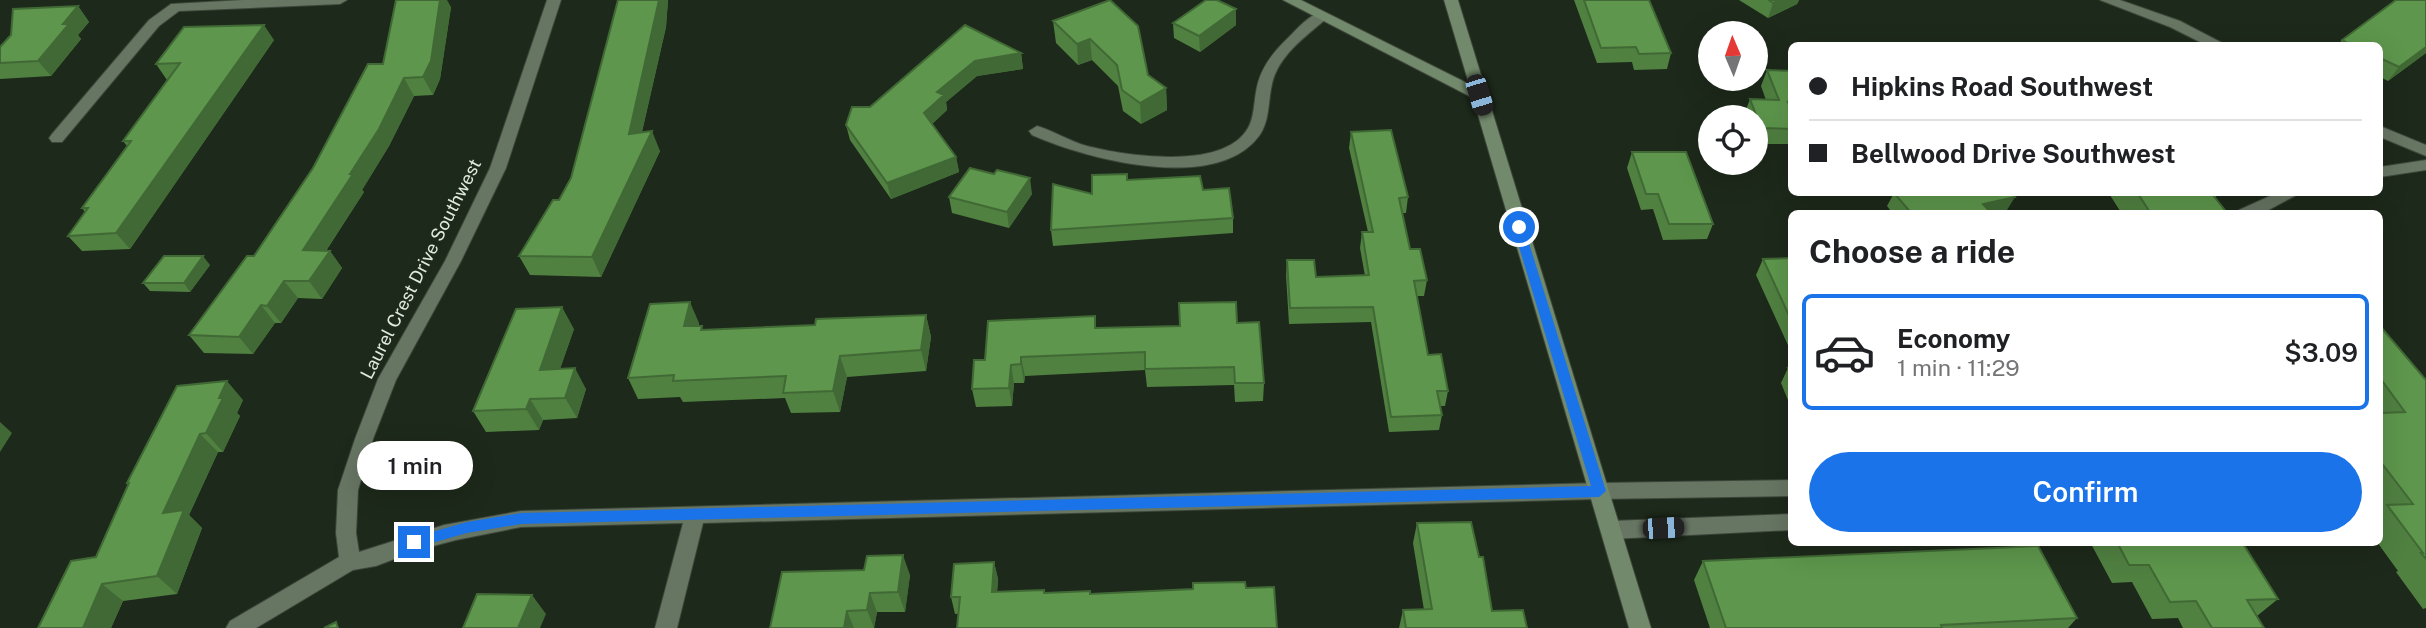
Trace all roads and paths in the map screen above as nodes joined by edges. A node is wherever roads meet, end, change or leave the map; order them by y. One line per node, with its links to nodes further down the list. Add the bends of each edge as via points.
1 (340, 0): 11 (street, via 186,5 169,12 154,23)
2 (554, 0): 22 (street, Laurel Crest Drive Southwest, via 498,168 387,379 364,439 348,490)
3 (1290, 0): 6 (street)
4 (1451, 0): 8 (street)
5 (2107, 0): 7 (street)
6 (1321, 16): 8 (street); 9 (street, via 1297,37 1267,75 1252,134 1217,156 1182,163 1123,158 1087,152)
7 (2213, 42)
8 (1479, 95): 18 (street)
9 (1037, 131)
10 (2383, 132): 12 (street)
11 (57, 138)
12 (2426, 151)
13 (2426, 165): 14 (street)
14 (2383, 172)
15 (2285, 196): 16 (street)
16 (2254, 210)
17 (1788, 488): 18 (street)
18 (1599, 491): 19 (street); 21 (street)
19 (696, 513): 22 (street, via 521,519 467,527 363,562); 24 (street)
20 (1788, 522): 21 (street)
21 (1611, 530): 25 (street)
22 (349, 561): 23 (street)
23 (236, 628)
24 (666, 628)
25 (1640, 628)

